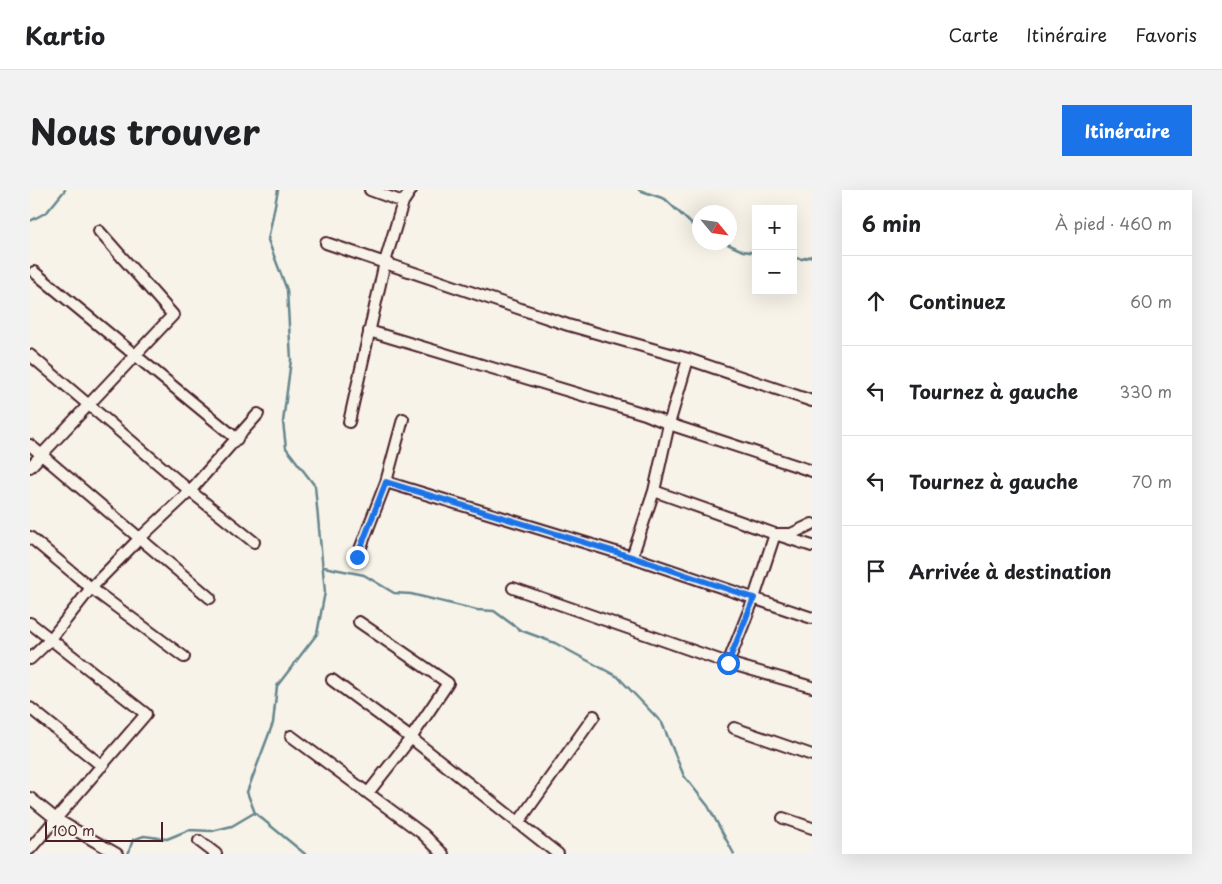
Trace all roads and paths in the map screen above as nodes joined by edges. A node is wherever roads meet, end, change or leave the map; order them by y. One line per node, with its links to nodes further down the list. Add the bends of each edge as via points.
1 (370, 190): 3 (street)
2 (412, 190): 3 (street)
3 (403, 202): 6 (street)
4 (98, 231): 10 (street, via 173,315)
5 (326, 243): 6 (street)
6 (385, 262): 8 (street); 11 (street, via 568,325)
7 (34, 272): 10 (street)
8 (370, 331): 16 (street); 17 (street, via 645,414)
9 (30, 355): 13 (street)
10 (134, 356): 13 (street); 18 (street)
11 (688, 359): 12 (street); 17 (street)
12 (812, 401)
13 (88, 405): 20 (street); 24 (street)
14 (258, 414): 18 (street)
15 (403, 419): 23 (street)
16 (349, 422)
17 (668, 424): 22 (street); 25 (street)
18 (237, 439): 24 (street)
19 (30, 445): 20 (street)
20 (41, 455): 21 (street); 29 (street)
21 (30, 467)
22 (812, 471)
23 (386, 482): 32 (street); 33 (street)
24 (190, 491): 29 (street); 30 (street)
25 (654, 491): 27 (street); 33 (street)
26 (812, 524): 27 (street, via 791,534)
27 (775, 534): 31 (street); 37 (street)
28 (30, 537): 34 (street)
29 (140, 538): 34 (street); 36 (street)
30 (254, 542)
31 (812, 546)
32 (357, 557)
33 (632, 557): 37 (street)
34 (92, 588): 41 (street); 42 (street)
35 (513, 588): 44 (street)
36 (210, 598)
37 (754, 598): 38 (street); 44 (street)
38 (812, 618)
39 (30, 622): 41 (street)
40 (360, 622): 51 (street, via 448,683)
41 (50, 640): 43 (street); 53 (street, via 146,714)
42 (184, 657)
43 (30, 660)
44 (728, 663): 46 (street)
45 (332, 680): 51 (street)
46 (812, 687)
47 (30, 708): 53 (street)
48 (594, 716): 58 (street)
49 (734, 728): 52 (street)
50 (291, 736): 54 (street)
51 (411, 738): 54 (street); 58 (street)
52 (812, 756)
53 (102, 766): 57 (street)
54 (368, 793): 64 (street, via 423,834)
55 (30, 798): 57 (street)
56 (783, 818): 59 (street)
57 (56, 819): 61 (street); 62 (street)
58 (518, 823): 65 (street)
59 (812, 828)
60 (199, 841): 63 (street)
61 (30, 849)
62 (117, 854)
63 (216, 854)
64 (443, 854)
65 (558, 854)

